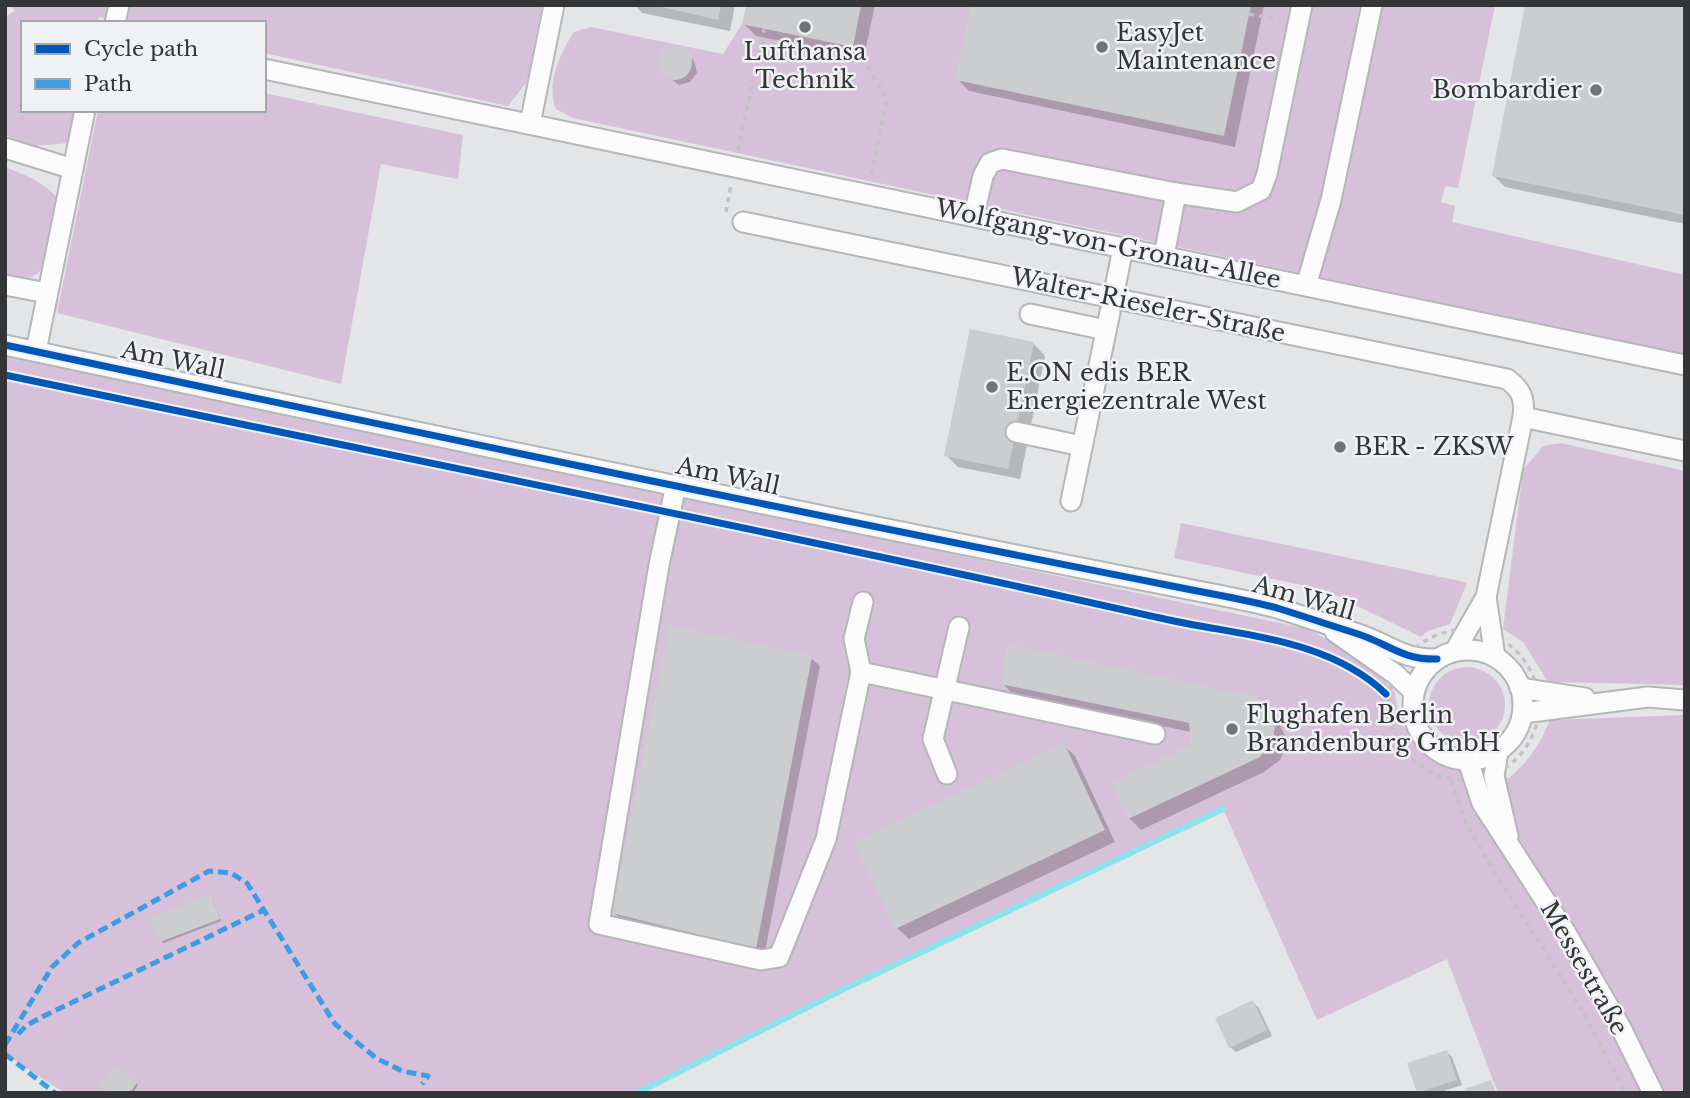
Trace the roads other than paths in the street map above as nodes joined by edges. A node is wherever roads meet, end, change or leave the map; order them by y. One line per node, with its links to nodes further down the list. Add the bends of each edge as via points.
1 (554, 5): 6 (street)
2 (1372, 5): 15 (street, via 1331,200)
3 (1300, 15): 9 (street, via 1261,190 1237,202)
4 (266, 69): 6 (street, Wolfgang-von-Gronau-Allee)
5 (85, 112): 8 (street)
6 (530, 124): 10 (street, Wolfgang-von-Gronau-Allee)
7 (5, 148): 8 (street)
8 (73, 169): 16 (street)
9 (1176, 193): 10 (street, via 1002,159 990,163 983,176); 13 (street)
10 (974, 215): 12 (street, Wolfgang-von-Gronau-Allee)
11 (734, 220): 17 (street, Walter-Rieseler-Straße)
12 (1123, 248): 13 (street, Wolfgang-von-Gronau-Allee); 17 (street)
13 (1164, 256): 15 (street, Wolfgang-von-Gronau-Allee)
14 (5, 285): 16 (street)
15 (1306, 286): 21 (street, Wolfgang-von-Gronau-Allee)
16 (47, 293): 20 (street)
17 (1110, 313): 18 (street); 22 (street, Walter-Rieseler-Straße, via 1507,379 1519,388 1525,402); 24 (street)
18 (1030, 314)
19 (5, 345): 20 (street, Am Wall)
20 (36, 351): 26 (street, Am Wall)
21 (1685, 365)
22 (1523, 417): 25 (street); 28 (street, Walter-Rieseler-Straße)
23 (1016, 432): 24 (street)
24 (1082, 446): 27 (street)
25 (1685, 451)
26 (677, 485): 30 (street, Am Wall, via 1226,596); 34 (street, via 659,565 599,924 761,960 779,957 826,839)
27 (1071, 501)
28 (1486, 597): 32 (street, Walter-Rieseler-Straße); 33 (street, Walter-Rieseler-Straße)
29 (863, 602): 34 (street, via 854,639)
30 (1329, 626): 32 (street, Am Wall, via 1375,639 1419,660); 37 (street, Am Wall)
31 (959, 627): 36 (street)
32 (1446, 655): 33 (street, Am Wall, via 1482,652); 37 (street, Walter-Rieseler-Straße, via 1419,679)
33 (1495, 657): 35 (street)
34 (861, 672): 36 (street)
35 (1529, 689): 39 (street); 40 (street)
36 (944, 690): 41 (street); 44 (street, via 933,739)
37 (1414, 692): 43 (street, via 1415,723 1427,743 1446,756)
38 (1685, 700): 39 (street)
39 (1607, 701): 40 (street)
40 (1531, 712): 42 (street)
41 (1155, 734)
42 (1498, 752): 43 (street); 45 (street, Messestraße, via 1494,776)
43 (1468, 761): 45 (street, Messestraße, via 1482,803)
44 (947, 774)
45 (1510, 847): 46 (street, Messestraße, via 1566,933)
46 (1653, 1093)

